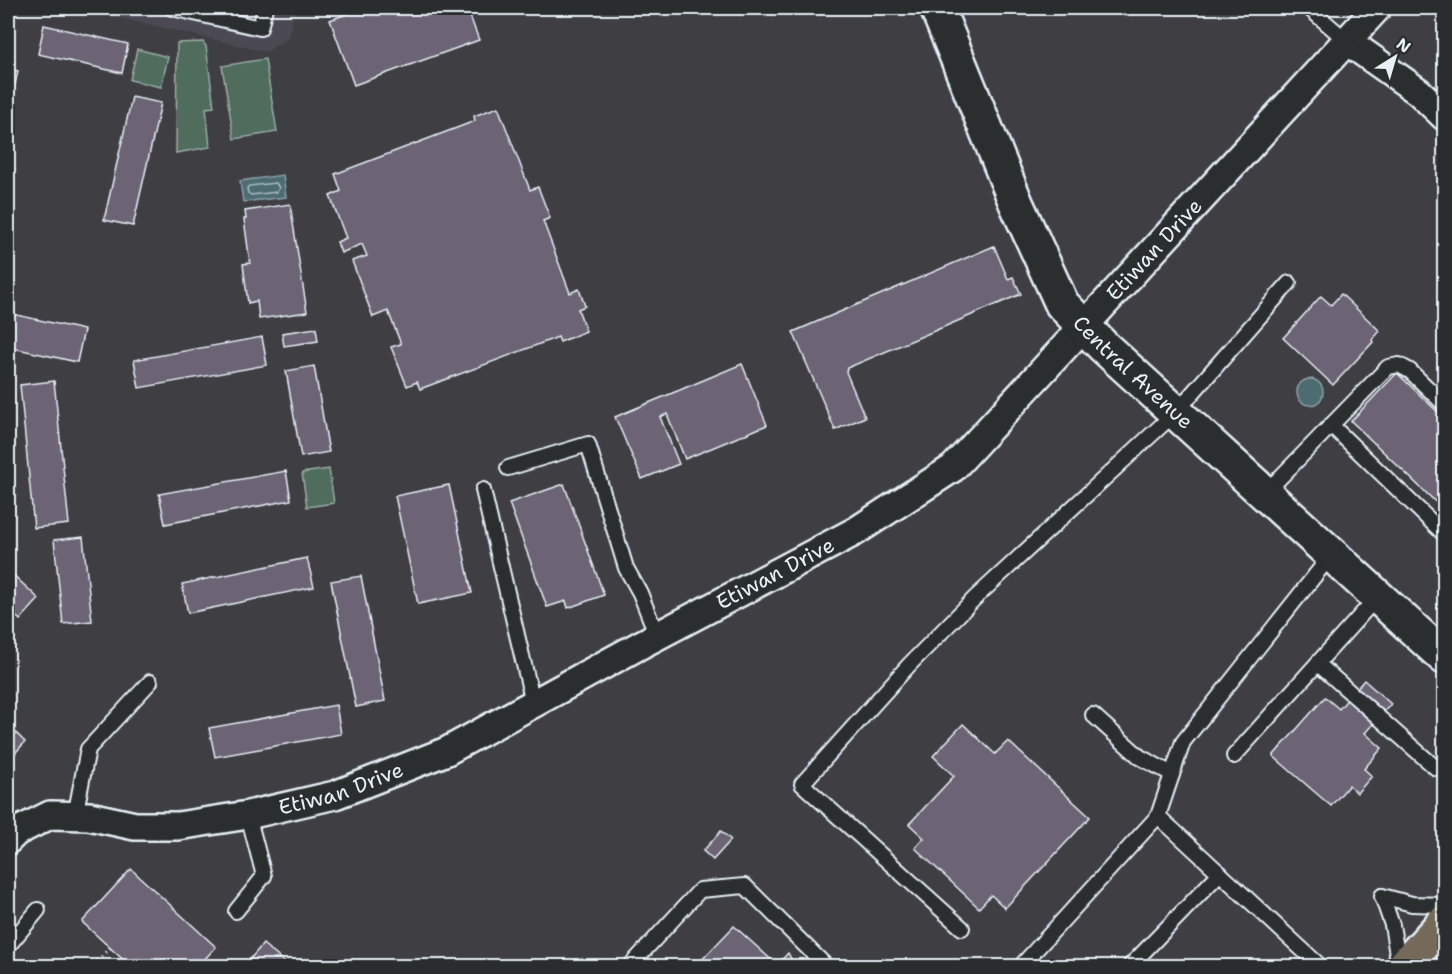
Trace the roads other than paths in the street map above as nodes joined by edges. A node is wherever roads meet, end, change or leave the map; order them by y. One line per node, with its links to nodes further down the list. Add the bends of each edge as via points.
1 (172, 8): 2 (lane, via 260,28)
2 (265, 8)
3 (937, 8): 9 (street, Central Avenue, via 1025,224 1062,304)
4 (1309, 8): 6 (lane)
5 (1377, 8): 6 (street, Etiwan Drive)
6 (1347, 41): 7 (street, via 1419,92); 9 (street, Etiwan Drive)
7 (1444, 116)
8 (1289, 283): 11 (lane)
9 (1084, 328): 11 (street, Central Avenue); 19 (street, Etiwan Drive, via 953,468 856,531)
10 (1444, 404): 12 (lane, via 1410,371 1398,365 1388,367)
11 (1176, 412): 15 (street, Central Avenue); 37 (lane, via 972,601 802,784)
12 (1331, 425): 15 (lane); 16 (lane)
13 (508, 468): 19 (lane, via 588,444 626,568)
14 (483, 490): 23 (lane)
15 (1265, 493): 17 (street, Central Avenue)
16 (1444, 534)
17 (1332, 554): 18 (street, Central Avenue); 27 (lane, via 1183,742)
18 (1378, 596): 20 (street, Central Avenue); 21 (lane)
19 (657, 636): 23 (street, Etiwan Drive)
20 (1444, 657)
21 (1318, 664): 25 (lane); 26 (lane)
22 (150, 682): 29 (lane, via 88,749)
23 (533, 703): 28 (street, Etiwan Drive, via 447,751 335,795)
24 (1093, 714): 27 (lane, via 1140,758)
25 (1234, 756)
26 (1436, 768)
27 (1172, 774): 30 (lane)
28 (248, 815): 29 (street, Etiwan Drive, via 178,826 135,826); 35 (lane, via 264,876)
29 (75, 816): 31 (street, Etiwan Drive, via 50,815)
30 (1158, 816): 32 (lane); 41 (lane)
31 (8, 840)
32 (1220, 873): 42 (lane); 43 (lane)
33 (1444, 904): 44 (lane, via 1412,904 1382,896)
34 (39, 910): 38 (lane)
35 (236, 911)
36 (1444, 922): 44 (highway)
37 (962, 928)
38 (8, 946)
39 (630, 966): 40 (lane, via 700,890 746,886)
40 (826, 966)
41 (1021, 966)
42 (1130, 966)
43 (1320, 966)
44 (1402, 966)

